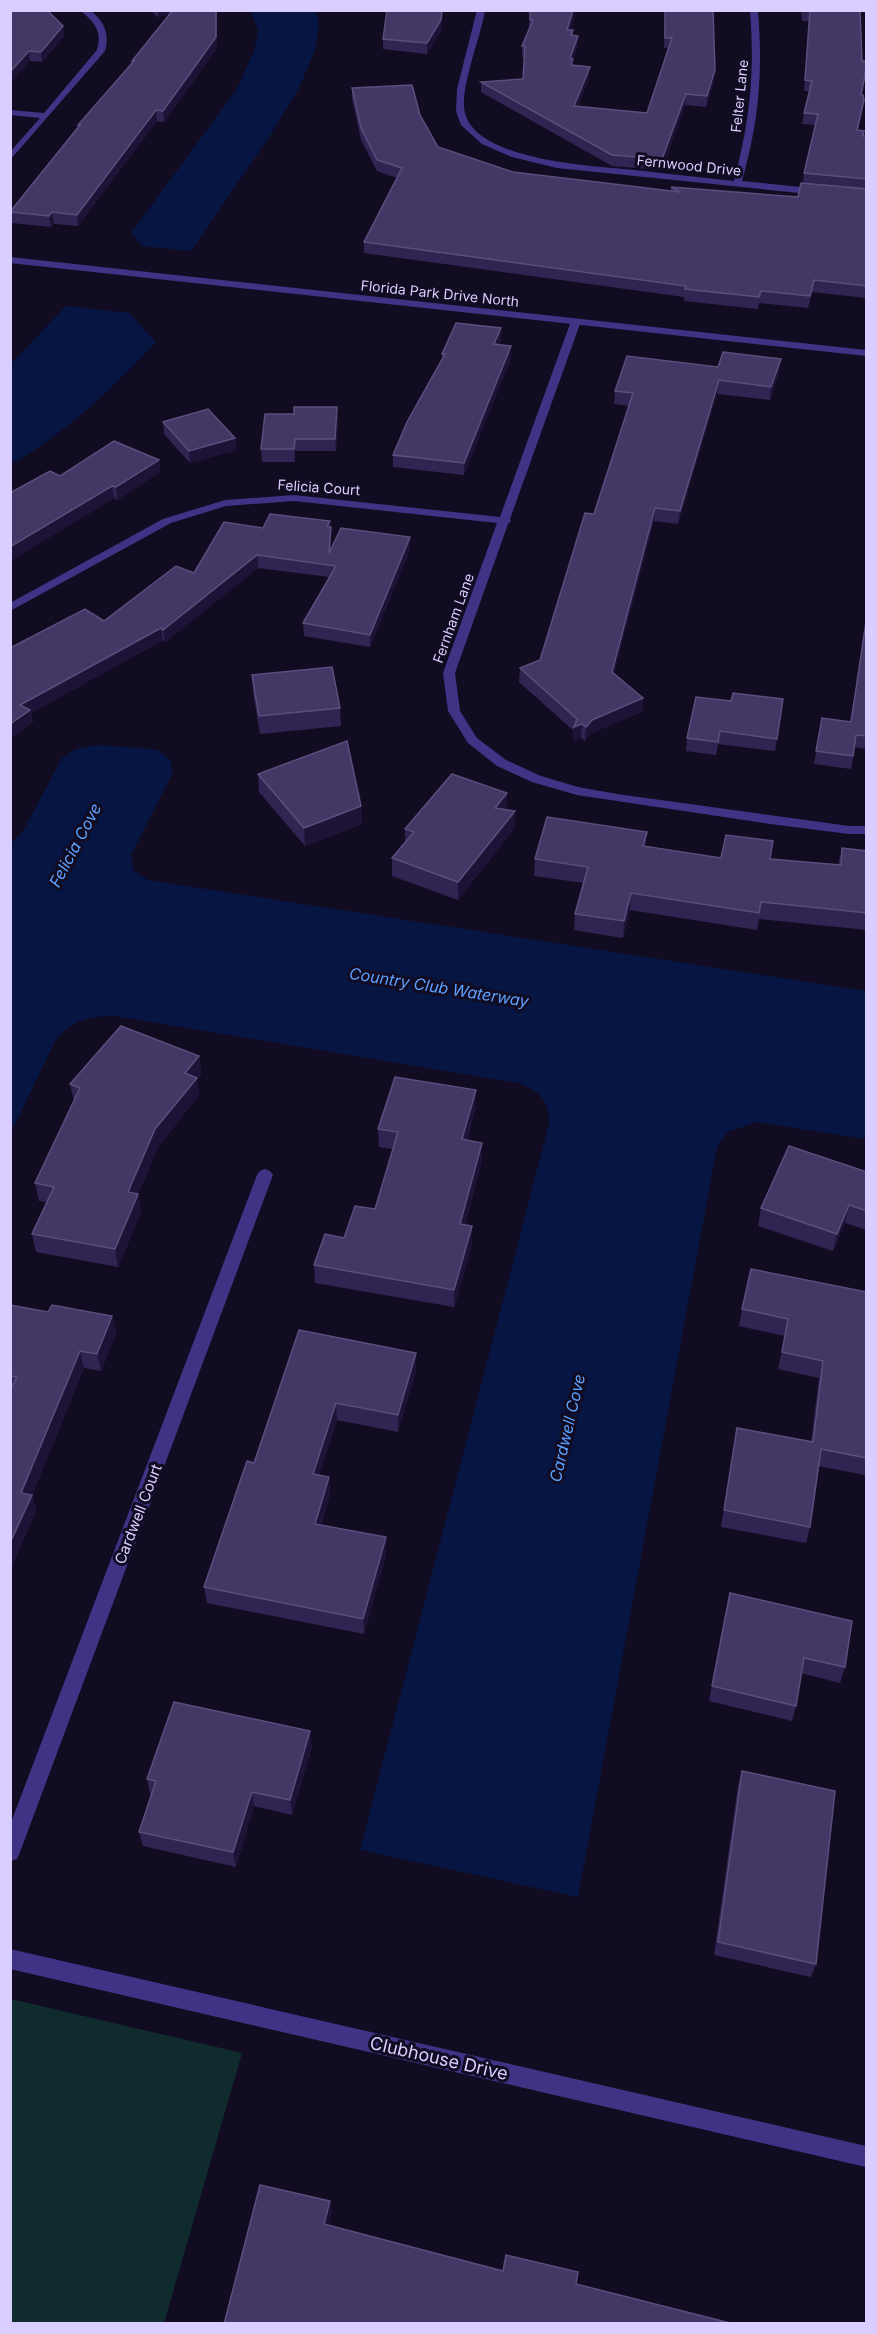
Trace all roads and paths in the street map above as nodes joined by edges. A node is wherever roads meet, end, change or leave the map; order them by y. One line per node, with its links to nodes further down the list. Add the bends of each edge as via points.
1 (84, 10): 5 (street, via 101,25 103,44 95,59)
2 (481, 10): 7 (street, Fernwood Drive, via 460,112 467,126 488,143 566,166)
3 (754, 10): 7 (street, Felter Lane, via 755,100)
4 (10, 112): 5 (street)
5 (46, 116): 6 (street)
6 (10, 158)
7 (737, 184): 8 (street, Fernwood Drive)
8 (831, 193)
9 (10, 260): 10 (street, Florida Park Drive North)
10 (576, 321): 11 (street, Florida Park Drive North); 12 (street, Fernham Lane)
11 (867, 353)
12 (506, 521): 13 (street, Felicia Court, via 294,498 225,503 166,521); 14 (street, Fernham Lane, via 449,673 448,693 453,712 478,747 506,766 561,788)
13 (10, 608)
14 (867, 830)
15 (265, 1175): 16 (street, Cardwell Court)
16 (10, 1852)
17 (10, 1959): 18 (street, Clubhouse Drive)
18 (867, 2157)

